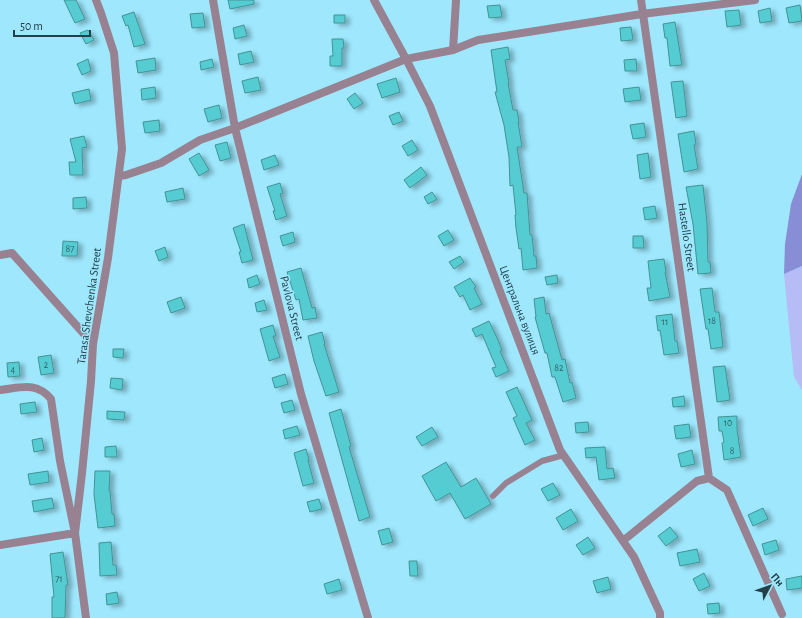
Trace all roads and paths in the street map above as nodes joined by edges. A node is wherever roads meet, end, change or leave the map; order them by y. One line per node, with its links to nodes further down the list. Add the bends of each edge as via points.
1 (96, 0): 11 (street, Tarasa Shevchenka Street, via 114,54 122,149)
2 (213, 0): 10 (street, Pavlova Street)
3 (374, 0): 9 (street, Центральна вулиця)
4 (456, 0): 8 (street)
5 (641, 0): 7 (street, Hastello Street)
6 (755, 0): 7 (street)
7 (642, 14): 8 (street, via 478,40); 16 (street, Hastello Street)
8 (453, 50): 9 (street)
9 (406, 59): 10 (street); 15 (street, Центральна вулиця, via 430,106)
10 (236, 128): 11 (street, via 200,140 162,163); 23 (street, Pavlova Street, via 301,394)
11 (119, 176): 13 (street, Tarasa Shevchenka Street, via 108,258)
12 (0, 255): 13 (street, via 12,253)
13 (92, 344): 18 (street, Tarasa Shevchenka Street)
14 (0, 390): 18 (street, via 33,387 45,392 51,399 60,461)
15 (564, 455): 17 (lane, via 542,461 506,483); 19 (street, Центральна вулиця)
16 (709, 478): 19 (street, via 697,481); 21 (street, via 727,490)
17 (493, 496)
18 (75, 533): 20 (street); 22 (street, Tarasa Shevchenka Street)
19 (624, 540): 24 (street, Центральна вулиця, via 660,613)
20 (0, 545)
21 (782, 614)
22 (86, 618)
23 (368, 618)
24 (660, 618)

